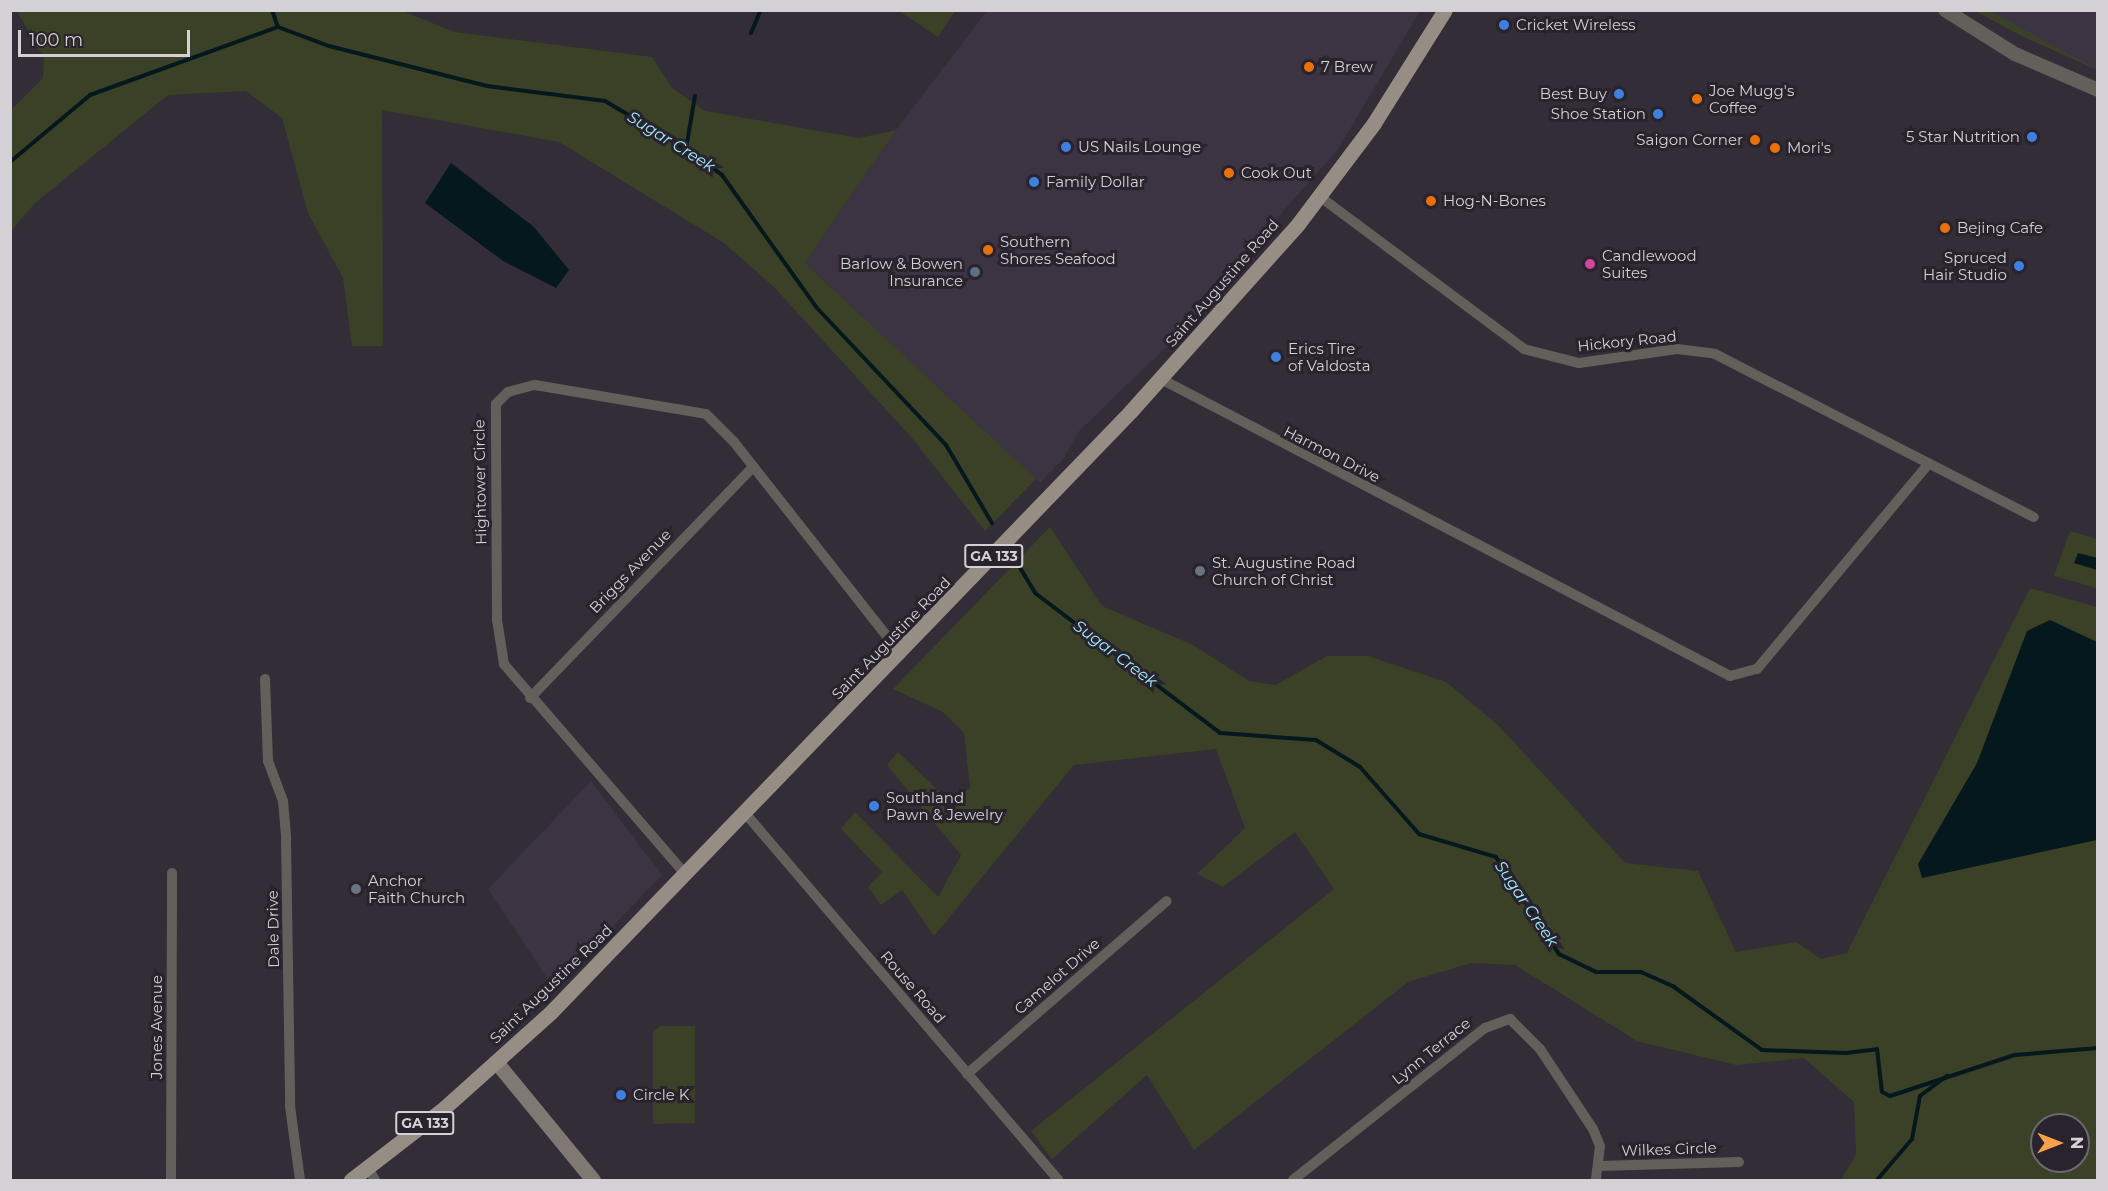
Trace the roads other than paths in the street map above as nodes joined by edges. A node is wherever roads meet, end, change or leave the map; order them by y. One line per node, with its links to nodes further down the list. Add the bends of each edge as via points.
1 (1445, 10): 4 (main road, Saint Augustine Road / GA 133, via 1374,123)
2 (1945, 10): 3 (street, via 2015,54)
3 (2097, 90)
4 (1319, 196): 5 (main road, Saint Augustine Road / GA 133); 6 (street, Hickory Road, via 1524,349 1580,363 1677,349 1715,354)
5 (1161, 379): 6 (street, Harmon Drive, via 1490,553 1741,677 1757,669); 9 (main road, Saint Augustine Road / GA 133)
6 (1929, 463): 8 (street, Hickory Road)
7 (753, 467): 9 (street, Hightower Circle); 11 (street, Briggs Avenue); 11 (street, Hightower Circle, via 720,425 696,412 535,385 508,392 496,404 499,646 510,675)
8 (2034, 517)
9 (901, 654): 12 (main road, Saint Augustine Road / GA 133)
10 (265, 679): 22 (street, Dale Drive, via 268,761 283,801 286,838 290,1106)
11 (530, 698): 14 (street, Hightower Circle)
12 (745, 813): 14 (main road, Saint Augustine Road / GA 133); 17 (street, Rouse Road)
13 (172, 873): 21 (street, Jones Avenue)
14 (686, 874): 16 (main road, Saint Augustine Road / GA 133)
15 (1167, 901): 17 (street, Camelot Drive)
16 (496, 1063): 20 (main road, Saint Augustine Road / GA 133); 24 (main road)
17 (967, 1074): 25 (street, Rouse Road)
18 (1740, 1162): 19 (street, Wilkes Circle)
19 (1599, 1166): 26 (street, Lynn Terrace, via 1600,1146 1572,1093 1520,1025 1510,1019 1485,1028); 27 (street)
20 (372, 1174): 23 (main road, Saint Augustine Road / GA 133)
21 (171, 1180)
22 (300, 1180)
23 (351, 1180)
24 (593, 1180)
25 (1058, 1180)
26 (1293, 1180)
27 (1596, 1180)

